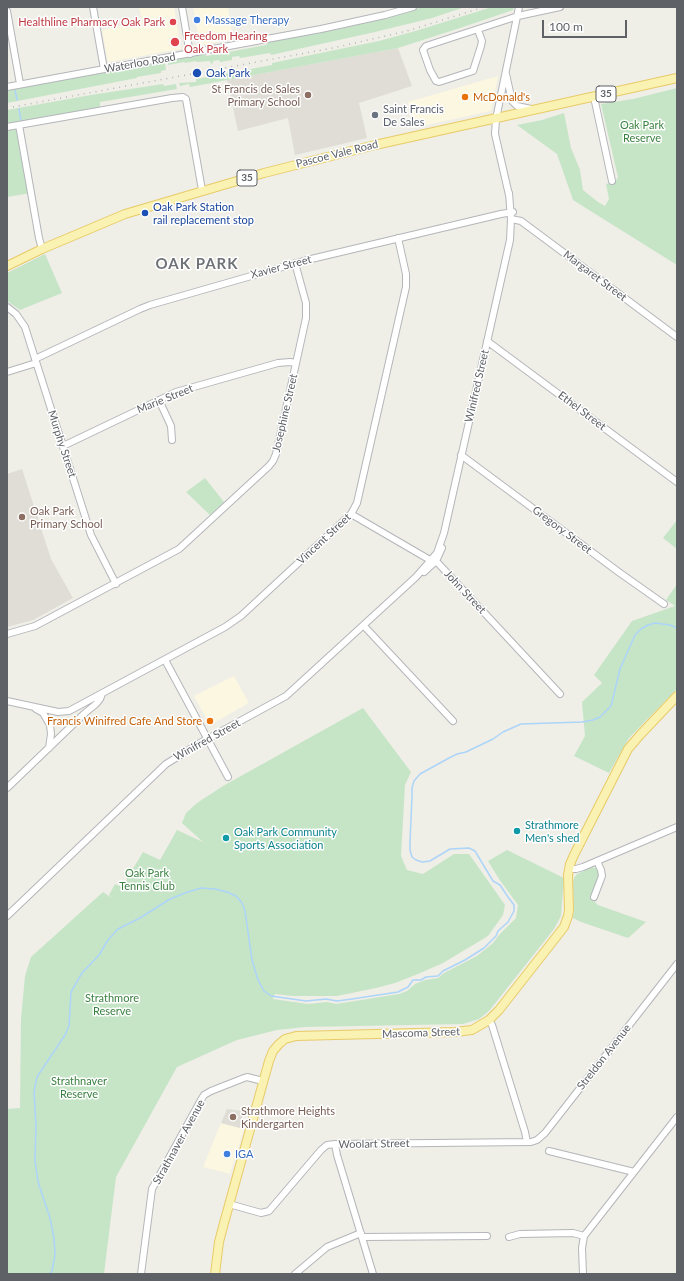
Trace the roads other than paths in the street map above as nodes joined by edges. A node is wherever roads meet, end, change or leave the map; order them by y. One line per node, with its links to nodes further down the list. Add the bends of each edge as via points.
1 (93, 7): 10 (street)
2 (182, 7): 9 (street)
3 (413, 7): 9 (street, Waterloo Road, via 321,30)
4 (519, 7): 7 (street, Winifred Street)
5 (560, 7): 7 (street)
6 (7, 11): 13 (street)
7 (518, 16): 8 (street); 11 (street, Winifred Street)
8 (478, 30): 8 (street, via 426,46 423,50 436,81 475,69 482,41)
9 (190, 54): 10 (street, Waterloo Road)
10 (104, 69): 13 (street, Waterloo Road)
11 (505, 73): 16 (street, via 512,101 517,106); 17 (street, Winifred Street)
12 (677, 78): 15 (main road, Pascoe Vale Road / 35)
13 (20, 84): 14 (street, Waterloo Road)
14 (7, 87)
15 (594, 97): 16 (main road, Pascoe Vale Road / 35); 20 (street)
16 (535, 110): 17 (main road, Pascoe Vale Road / 35)
17 (496, 119): 21 (main road, Pascoe Vale Road / 35, via 310,160); 22 (street, Winifred Street, via 495,134)
18 (19, 125): 19 (street); 21 (street, via 182,97 186,99); 25 (street)
19 (7, 127)
20 (612, 181)
21 (202, 190): 25 (main road, Pascoe Vale Road / 35, via 125,214)
22 (512, 212): 23 (street, Winifred Street); 24 (street, Xavier Street)
23 (513, 220): 29 (street, Margaret Street, via 521,221); 30 (street, Winifred Street)
24 (398, 238): 26 (street, Xavier Street); 39 (street, Vincent Street, via 406,274 406,287 357,503)
25 (42, 249): 27 (main road, Pascoe Vale Road / 35)
26 (295, 263): 31 (street, Xavier Street, via 140,308); 32 (street, Josephine Street, via 307,309)
27 (7, 266)
28 (7, 307): 31 (street, Murphy Street, via 23,323)
29 (677, 337)
30 (487, 341): 37 (street, Winifred Street); 38 (street, Ethel Street)
31 (36, 361): 33 (street, Xavier Street); 36 (street, Murphy Street)
32 (296, 363): 34 (street, Marie Street, via 278,363 176,392); 41 (street, Josephine Street, via 276,454 269,466 179,549)
33 (7, 372)
34 (159, 400): 35 (street, via 171,426); 36 (street, Marie Street)
35 (172, 440)
36 (63, 446): 41 (street, Murphy Street, via 94,544)
37 (462, 455): 40 (street, Winifred Street, via 442,550); 42 (street, Gregory Street)
38 (677, 482)
39 (351, 514): 40 (street, John Street); 45 (street, Vincent Street, via 234,622)
40 (433, 561): 43 (street, Winifred Street, via 423,574 416,577); 47 (street, John Street)
41 (116, 584): 44 (street, Josephine Street, via 35,626)
42 (664, 604)
43 (364, 626): 53 (street); 54 (street, Winifred Street, via 286,696)
44 (7, 634)
45 (164, 661): 46 (street, Vincent Street); 54 (street)
46 (102, 694): 50 (street, Vincent Street); 52 (street, Vincent Street, via 96,704)
47 (560, 694)
48 (677, 696): 60 (main road, Mascoma Street, via 628,749)
49 (7, 701): 51 (street, Vincent Street)
50 (88, 702): 51 (street, Vincent Street, via 63,712); 52 (street)
51 (31, 706): 55 (street, via 43,713 50,725)
52 (85, 713): 55 (street, Vincent Street)
53 (453, 721)
54 (207, 739): 56 (street); 62 (street, Winifred Street, via 166,764)
55 (49, 748): 57 (street, Vincent Street)
56 (228, 777)
57 (7, 788)
58 (677, 827): 59 (street)
59 (597, 861): 60 (street, via 580,869); 61 (street, via 602,876)
60 (569, 870): 64 (main road, Mascoma Street, via 569,910 564,927)
61 (594, 897)
62 (7, 916)
63 (677, 964): 67 (street, Streldon Avenue, via 544,1133 537,1140)
64 (489, 1020): 65 (main road, Mascoma Street, via 464,1032 292,1036 273,1051); 67 (street)
65 (263, 1080): 71 (main road, Mascoma Street); 76 (street, Strathnaver Avenue, via 244,1078 204,1095 152,1189)
66 (677, 1117): 70 (street)
67 (527, 1142): 68 (street, Woolart Street)
68 (335, 1144): 71 (street, Woolart Street, via 327,1145 321,1150 269,1211 261,1213); 72 (street)
69 (549, 1151): 70 (street)
70 (634, 1172): 74 (street)
71 (229, 1204): 77 (main road, Mascoma Street, via 219,1242)
72 (362, 1235): 73 (street); 78 (street, via 327,1247); 79 (street)
73 (487, 1236)
74 (584, 1236): 75 (street, via 573,1233 520,1234); 80 (street)
75 (509, 1237)
76 (141, 1274)
77 (215, 1274)
78 (296, 1274)
79 (374, 1274)
80 (583, 1274)

